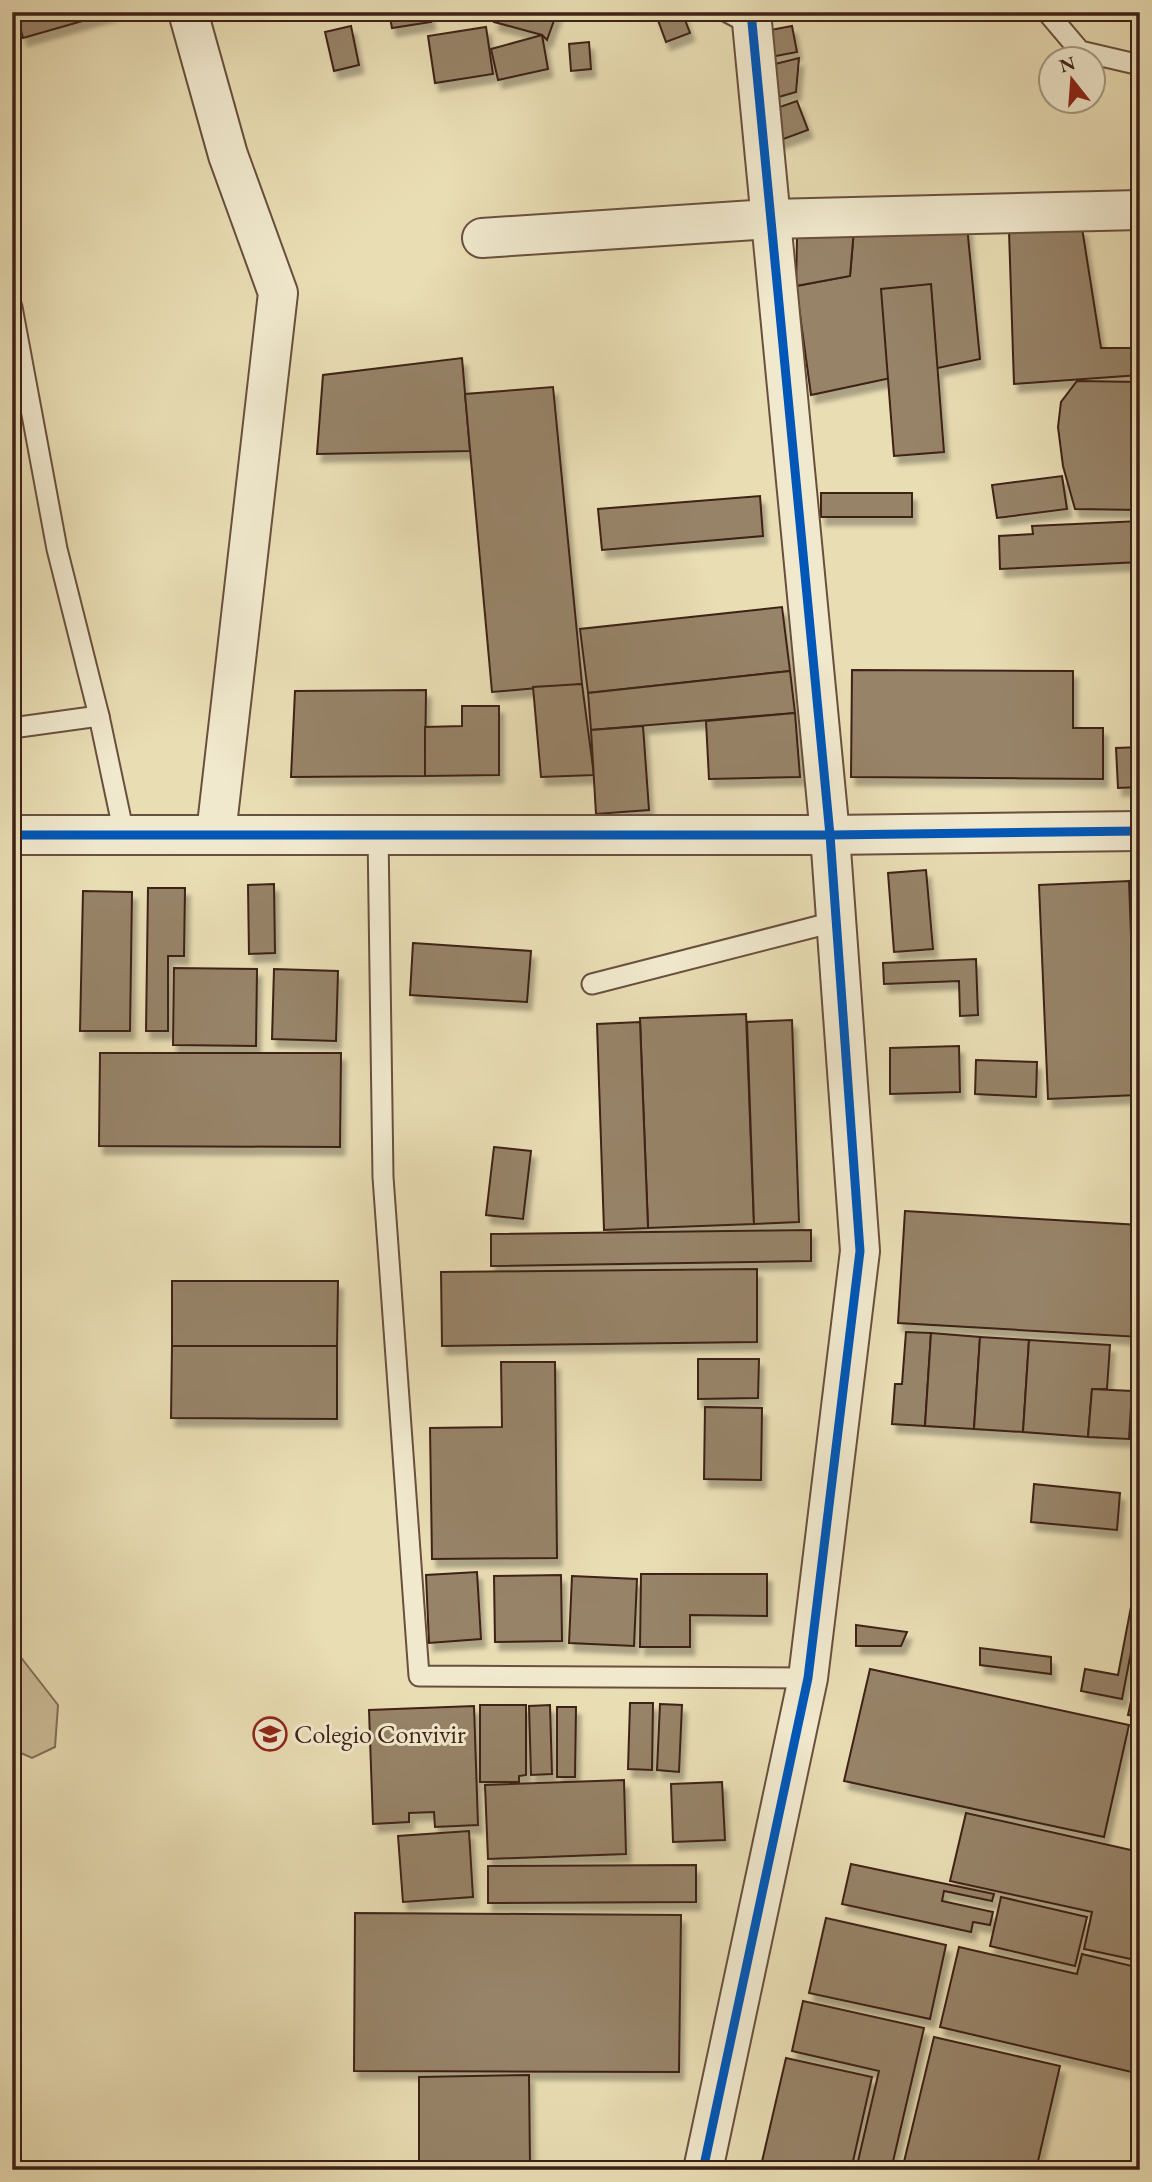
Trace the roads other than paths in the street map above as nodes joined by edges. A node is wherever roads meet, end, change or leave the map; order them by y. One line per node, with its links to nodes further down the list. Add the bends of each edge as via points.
1 (188, 12): 13 (street, via 228,155 278,293)
2 (1047, 12): 4 (lane, via 1080,51)
3 (743, 17): 6 (street)
4 (1140, 65)
5 (1140, 210): 6 (street)
6 (770, 219): 7 (street); 16 (street)
7 (482, 238)
8 (12, 307): 9 (lane, via 57,549)
9 (99, 716): 10 (lane); 12 (lane)
10 (12, 728)
11 (1140, 831): 16 (street)
12 (124, 834): 13 (street); 15 (street)
13 (216, 834): 14 (street)
14 (378, 834): 16 (street); 19 (lane, via 383,1177 419,1676)
15 (12, 835)
16 (830, 835): 17 (street)
17 (834, 922): 18 (lane); 19 (street, via 860,1251)
18 (592, 984)
19 (808, 1678): 20 (street)
20 (703, 2170)

